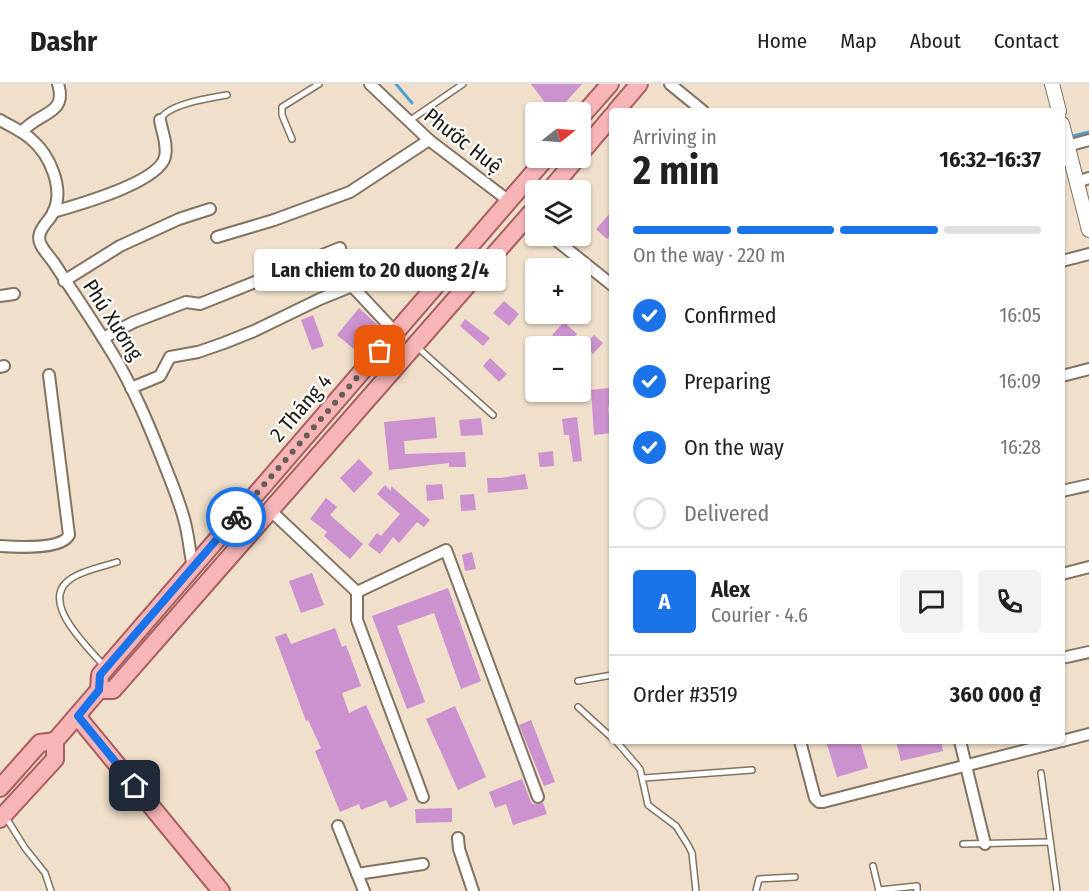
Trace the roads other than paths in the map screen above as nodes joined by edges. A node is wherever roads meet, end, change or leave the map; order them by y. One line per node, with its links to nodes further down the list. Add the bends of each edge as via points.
1 (58, 84): 18 (street, via 61,100 57,107)
2 (319, 84): 20 (lane, via 282,107)
3 (370, 84): 17 (street, Phước Huệ)
4 (463, 84): 17 (lane)
5 (610, 84): 10 (main road)
6 (670, 84): 12 (street)
7 (1052, 84): 13 (street)
8 (637, 85): 11 (main road)
9 (227, 95): 15 (lane, via 198,100 166,112)
10 (591, 106)
11 (618, 108)
12 (699, 108)
13 (1058, 108)
14 (0, 120): 18 (street, Phú Xương)
15 (160, 120): 31 (street, via 165,155 154,172 105,195)
16 (609, 120): 23 (main road)
17 (408, 122): 21 (street, Phước Huệ)
18 (22, 132): 31 (street, Phú Xương, via 43,151 53,172 57,202)
19 (1065, 137): 24 (street)
20 (292, 139)
21 (429, 140): 29 (street, Phước Huệ); 34 (street, via 350,192)
22 (1089, 140): 24 (street)
23 (591, 141)
24 (1067, 146): 28 (street)
25 (537, 168): 29 (main road, 2 Tháng 4)
26 (569, 168): 27 (main road)
27 (558, 180)
28 (1083, 180): 33 (street)
29 (509, 201): 43 (main road, 2 Tháng 4)
30 (210, 209): 38 (street, via 120,246)
31 (53, 212): 38 (street, Phú Xương, via 40,231 40,244)
32 (525, 224): 45 (main road, 2 Tháng 4)
33 (1089, 230)
34 (217, 237)
35 (563, 246): 39 (street)
36 (1089, 254): 37 (street)
37 (1065, 260)
38 (64, 281): 44 (street, Phú Xương)
39 (609, 283)
40 (352, 286): 43 (street); 44 (street, via 340,248 200,304 186,302); 49 (street, via 224,344 170,357 160,376)
41 (14, 294): 42 (street)
42 (0, 296)
43 (396, 333): 57 (main road, 2 Tháng 4)
44 (103, 338): 49 (street, Phú Xương)
45 (415, 345): 50 (lane); 54 (main road, 2 Tháng 4)
46 (1089, 369): 48 (street)
47 (49, 375): 55 (street, via 69,536 63,542 48,545)
48 (1065, 375)
49 (131, 388): 57 (street, Phú Xương, via 175,492)
50 (493, 415)
51 (1089, 485): 52 (street); 53 (street)
52 (1065, 487)
53 (1089, 490)
54 (270, 510): 60 (street); 66 (main road, 2 Tháng 4, via 113,690)
55 (0, 546)
56 (117, 562): 63 (lane, via 74,576 62,587 59,599 67,622)
57 (193, 567): 63 (main road, 2 Tháng 4)
58 (1089, 567): 59 (street)
59 (1065, 573)
60 (357, 591): 82 (street, via 357,620); 83 (street, via 446,550)
61 (1089, 652): 62 (street)
62 (1065, 657)
63 (106, 668): 66 (main road, 2 Tháng 4, via 100,675)
64 (609, 676): 65 (lane)
65 (578, 681)
66 (99, 690): 68 (main road, 2 Tháng 4)
67 (578, 706): 70 (lane)
68 (78, 716): 72 (main road, 2 Tháng 4); 96 (main road)
69 (1089, 734): 71 (street)
70 (609, 735)
71 (1065, 740)
72 (56, 741): 81 (main road, 2 Tháng 4, via 40,743); 84 (main road, 2 Tháng 4, via 55,759)
73 (619, 744): 80 (lane, via 636,761)
74 (801, 744): 77 (street, via 819,802)
75 (961, 744): 77 (street)
76 (1037, 744): 77 (street)
77 (966, 765): 89 (street)
78 (752, 770): 80 (lane)
79 (1041, 773): 87 (lane)
80 (644, 778): 99 (lane, via 648,805 676,826 692,853)
81 (0, 788)
82 (423, 797)
83 (538, 797)
84 (2, 817): 95 (lane, via 45,873)
85 (338, 826): 92 (street)
86 (458, 838): 98 (street)
87 (1050, 842): 89 (lane); 102 (lane)
88 (963, 844): 89 (lane)
89 (985, 844)
90 (423, 864): 92 (street)
91 (873, 866): 94 (lane)
92 (357, 874): 97 (street)
93 (795, 877): 100 (lane, via 759,879)
94 (879, 890): 101 (lane, via 917,886)
95 (51, 891)
96 (221, 891)
97 (364, 891)
98 (473, 891)
99 (696, 891)
100 (756, 891)
101 (917, 891)
102 (1057, 891)

